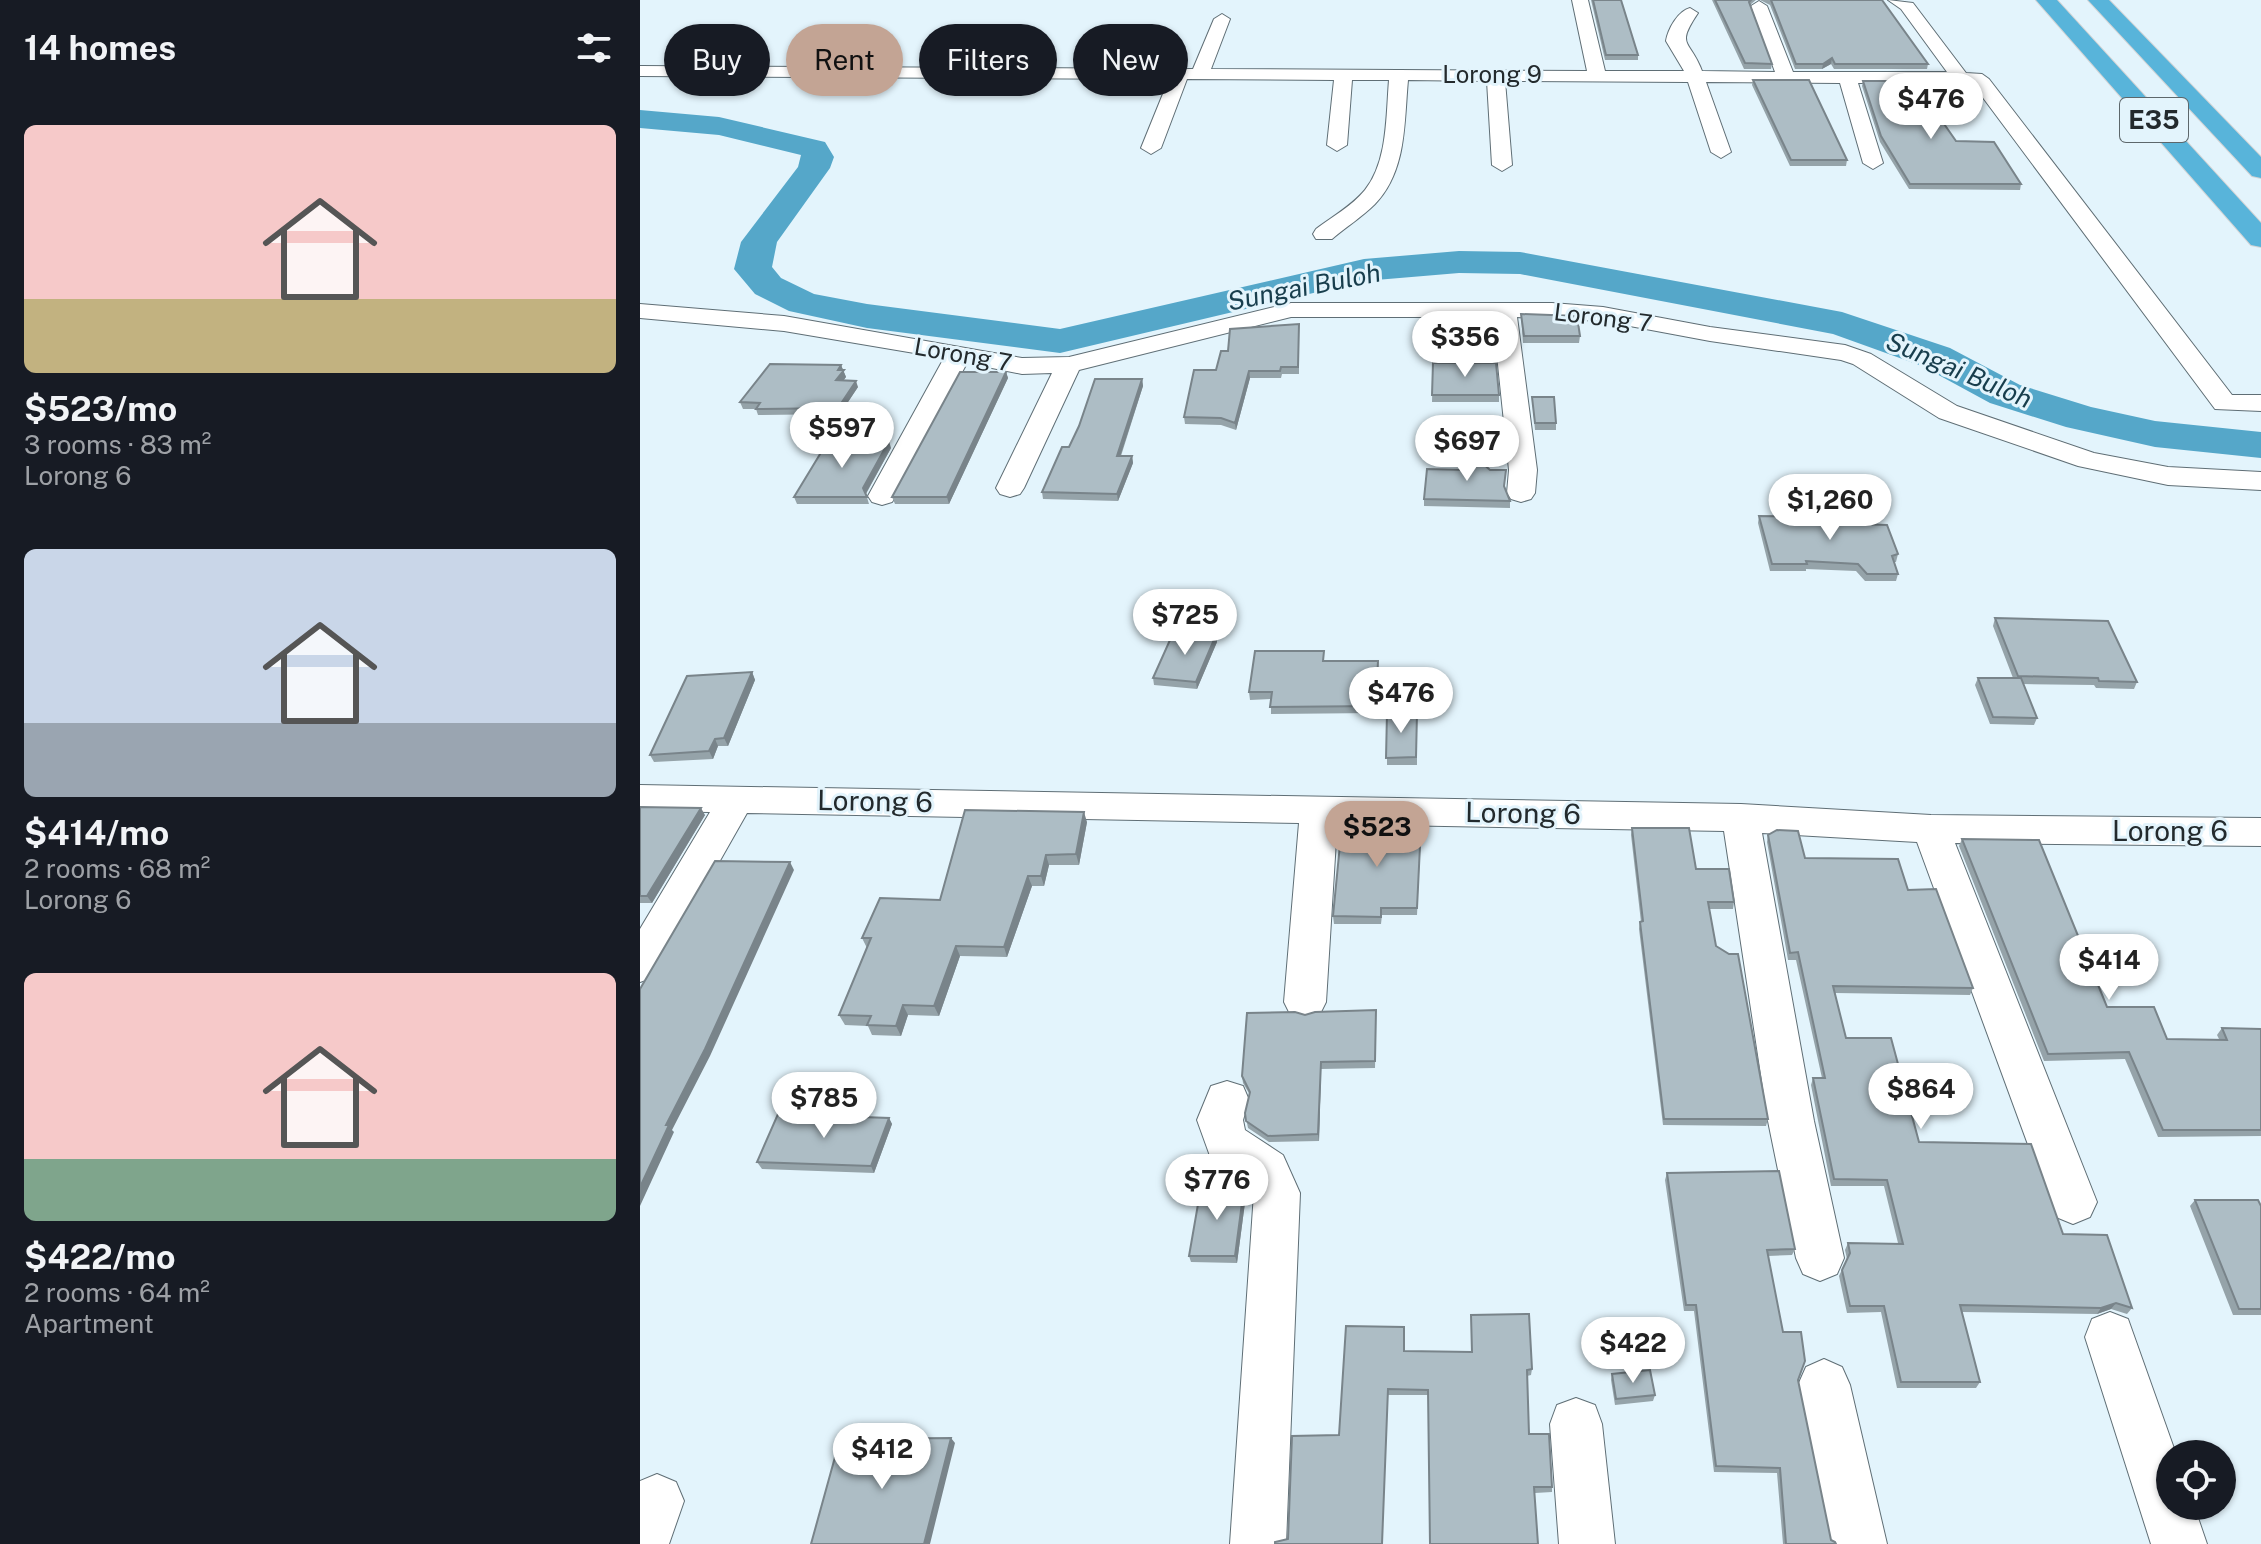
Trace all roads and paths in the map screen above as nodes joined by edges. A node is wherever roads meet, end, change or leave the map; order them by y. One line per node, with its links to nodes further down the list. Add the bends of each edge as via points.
1 (1580, 0): 15 (street)
2 (1896, 0): 18 (street, via 1907,6)
3 (2046, 0): 28 (highway, E35)
4 (2098, 0): 26 (highway, E35)
5 (1759, 6): 17 (street)
6 (1690, 13): 16 (street, via 1675,41)
7 (1222, 19): 11 (street)
8 (640, 71): 9 (street, Lorong 9)
9 (1073, 73)
10 (1188, 74): 11 (street, Lorong 9)
11 (1200, 74): 12 (street, Lorong 9)
12 (1344, 74): 13 (street, Lorong 9); 21 (street)
13 (1399, 75): 14 (street, Lorong 9); 27 (street, via 1383,178 1374,193)
14 (1496, 75): 15 (street, Lorong 9); 25 (street)
15 (1597, 76): 16 (street, Lorong 9)
16 (1694, 76): 17 (street, Lorong 9); 23 (street)
17 (1786, 76): 19 (street, Lorong 9)
18 (1959, 76): 19 (street, Lorong 9); 33 (street, via 1983,83 2224,403)
19 (1847, 77): 24 (street)
20 (1171, 96): 22 (street)
21 (1337, 145)
22 (1151, 148)
23 (1721, 152)
24 (1873, 163)
25 (1502, 165)
26 (2261, 171)
27 (1324, 234)
28 (2261, 239)
29 (1504, 310): 32 (street, Lorong 7, via 1291,310); 34 (street, Lorong 7, via 1603,314 1829,348 1862,359 1948,412 2088,460 2168,476); 36 (street, via 1523,470)
30 (640, 311): 31 (street, Lorong 7, via 791,326)
31 (959, 354): 32 (street, Lorong 7, via 1022,366); 37 (street)
32 (1069, 365): 35 (street)
33 (2261, 403)
34 (2261, 481)
35 (1010, 488)
36 (1521, 493)
37 (882, 496)
38 (640, 798): 39 (street, Lorong 6)
39 (737, 798): 40 (street, Lorong 6); 44 (street)
40 (1319, 809): 41 (street, Lorong 6); 45 (street)
41 (1741, 818): 42 (street, Lorong 6); 48 (street, via 1791,1121)
42 (1931, 829): 43 (street, Lorong 6); 47 (street)
43 (2261, 832)
44 (640, 965)
45 (1305, 1002)
46 (1227, 1100): 52 (street, via 1220,1120 1226,1142 1267,1170 1277,1193)
47 (2073, 1202)
48 (1820, 1258)
49 (2110, 1337): 55 (street)
50 (1824, 1385): 54 (street)
51 (1576, 1424): 53 (street)
52 (1258, 1544)
53 (1587, 1544)
54 (1859, 1544)
55 (2179, 1544)

